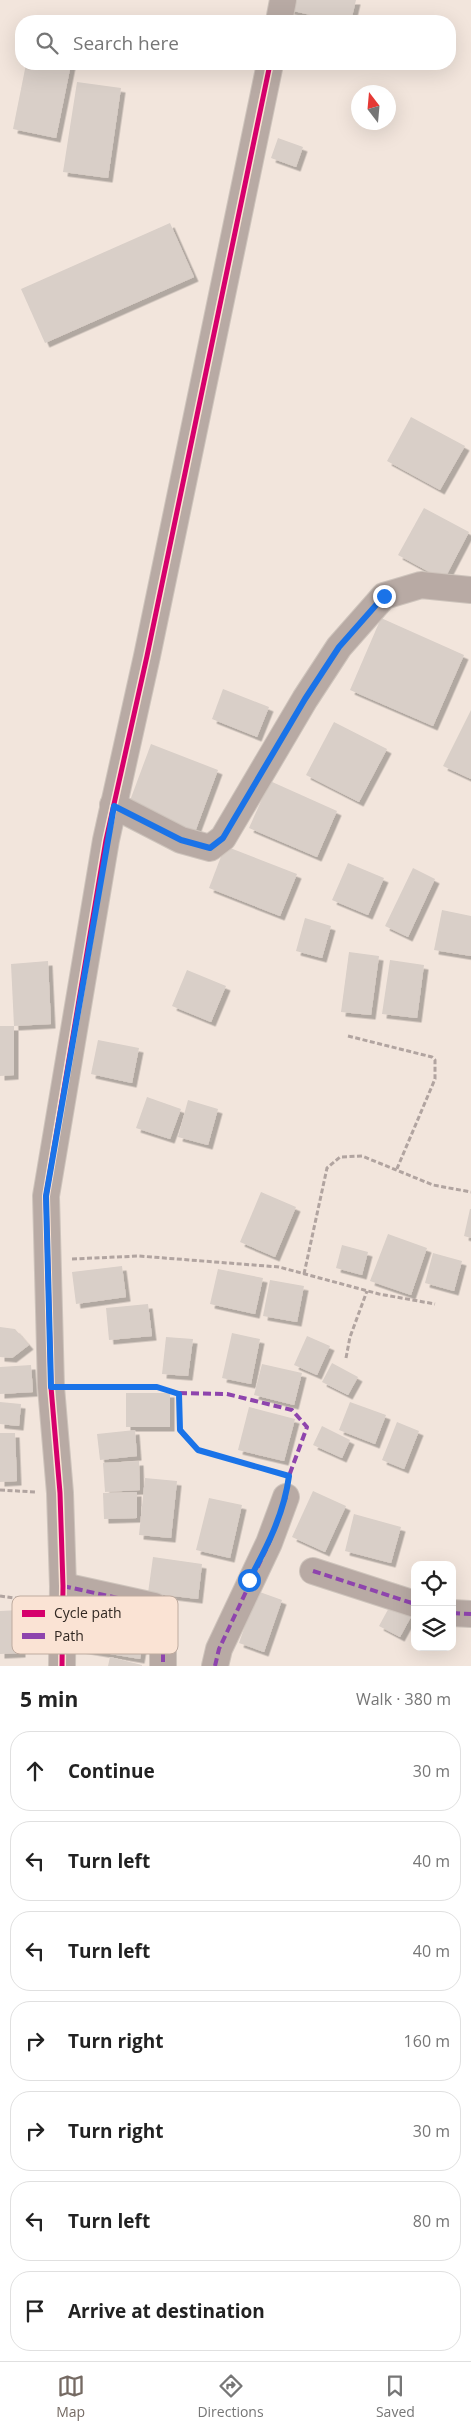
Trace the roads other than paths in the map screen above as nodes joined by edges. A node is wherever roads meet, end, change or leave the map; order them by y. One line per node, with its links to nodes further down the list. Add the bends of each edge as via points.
1 (283, 0): 2 (street)
2 (280, 15)
3 (269, 70): 5 (street)
4 (471, 590): 5 (street, via 421,585 384,596 339,647 223,838 210,848 181,840)
5 (114, 806): 8 (street, via 46,1196 51,1387 60,1493)
6 (286, 1497): 13 (street, via 269,1543 219,1649)
7 (313, 1571): 10 (street)
8 (63, 1595): 9 (street)
9 (71, 1596)
10 (411, 1603)
11 (456, 1613): 12 (street)
12 (471, 1614)
13 (215, 1666)

